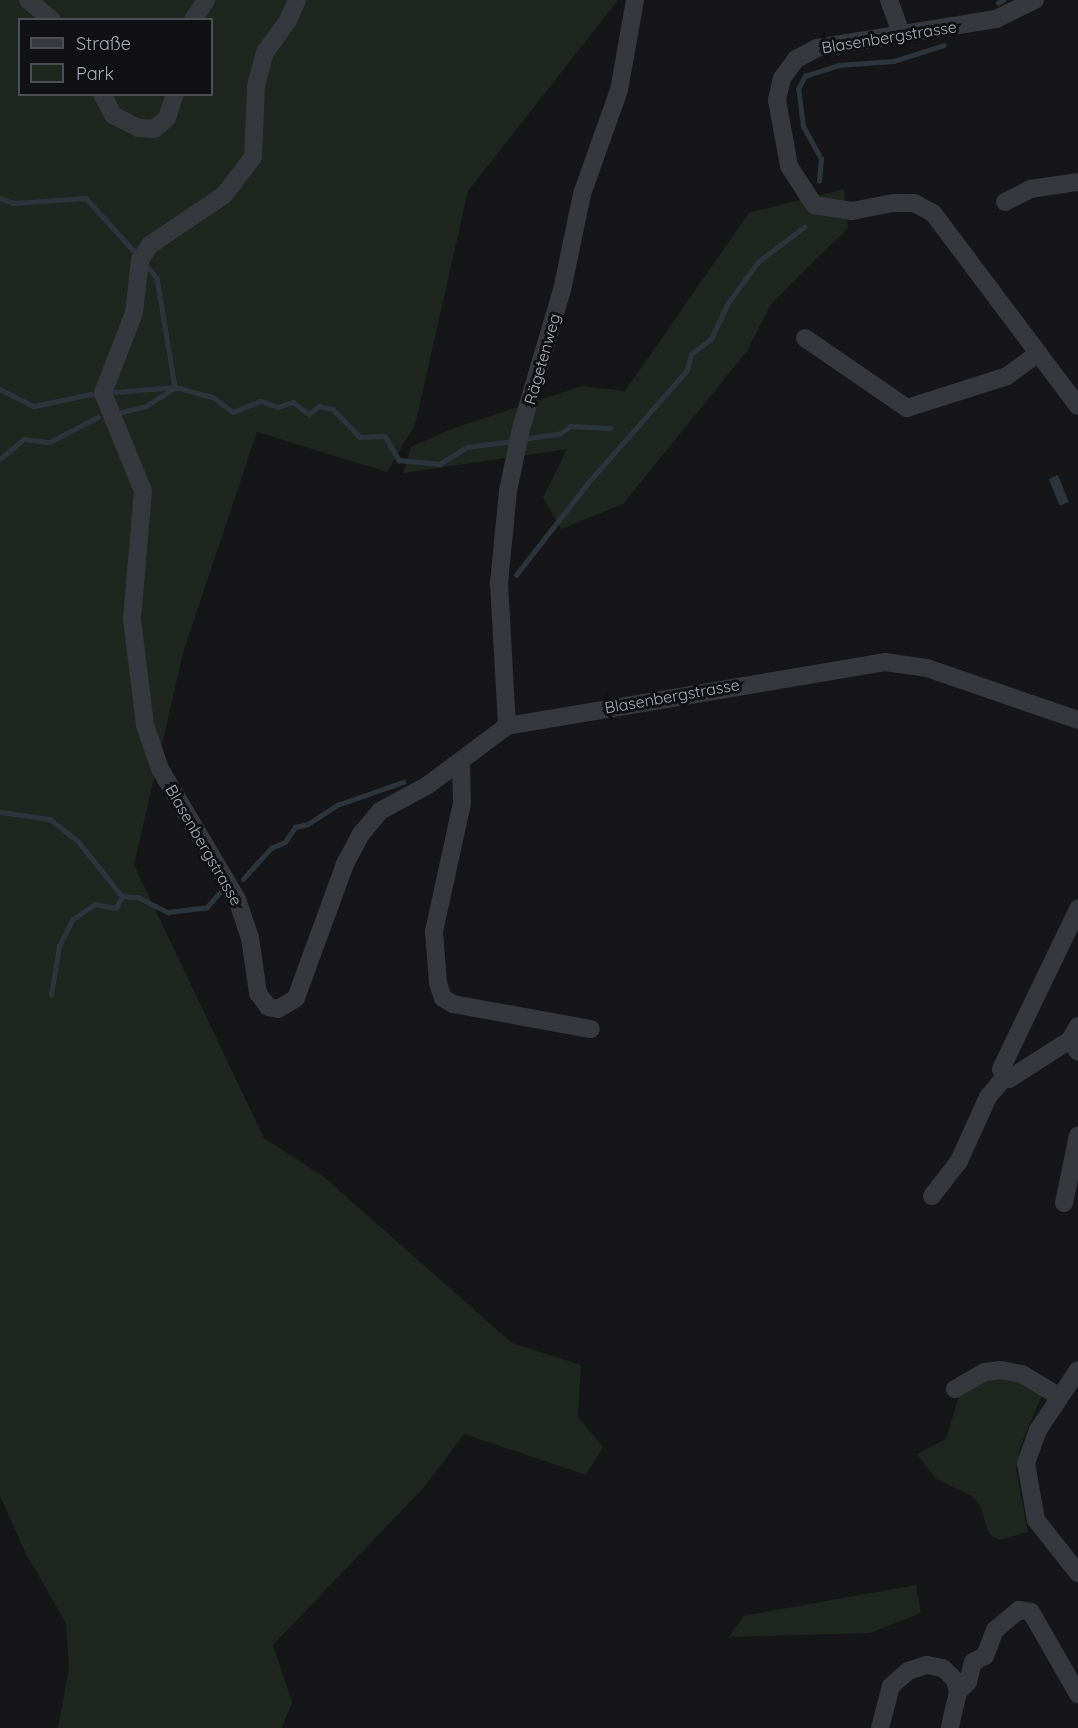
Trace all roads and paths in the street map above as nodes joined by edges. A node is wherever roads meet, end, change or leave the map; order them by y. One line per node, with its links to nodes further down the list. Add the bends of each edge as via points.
1 (28, 0): 7 (street)
2 (206, 0): 8 (street)
3 (297, 0): 19 (street, Blasenbergstrasse, via 287,22 265,52 256,86 253,157 224,195 150,245 140,260 134,313 103,393 143,491 132,619 145,725 160,769 237,899 250,938 258,993 268,1007 278,1009 296,998 345,864 361,834 380,811)
4 (635, 0): 18 (street, Rägetenweg, via 619,90 582,194 562,290 515,453 501,541 499,583)
5 (889, 0): 9 (street)
6 (1035, 0): 9 (street, Blasenbergstrasse, via 996,19)
7 (50, 18)
8 (194, 18)
9 (902, 36): 15 (street, Blasenbergstrasse, via 817,48 796,59 782,78 777,100 789,166 814,205 852,211 893,203 915,204 933,213)
10 (103, 96): 11 (street, via 113,115 139,128 154,129 167,118)
11 (174, 96)
12 (1078, 182): 13 (street, via 1030,189)
13 (1005, 202)
14 (805, 338): 15 (street, via 907,408 1007,376)
15 (1039, 353): 16 (street, Blasenbergstrasse)
16 (1078, 405)
17 (1078, 720): 18 (street, Blasenbergstrasse, via 927,668 885,662)
18 (507, 726): 19 (street, Blasenbergstrasse)
19 (461, 762): 21 (street, via 462,803 434,931 443,998 453,1004)
20 (1077, 909): 23 (street, via 1001,1069)
21 (591, 1029)
22 (1075, 1039): 23 (street, via 1009,1079)
23 (1004, 1078): 25 (street, via 988,1097 959,1161)
24 (1078, 1135): 26 (street)
25 (933, 1196)
26 (1064, 1203)
27 (1078, 1370): 29 (street)
28 (955, 1389): 29 (street, via 985,1372 1001,1370 1022,1374)
29 (1060, 1397): 30 (street, via 1038,1430 1026,1463 1036,1520)
30 (1078, 1574)
31 (958, 1692): 32 (street, via 968,1682 973,1662 985,1656 994,1630 1019,1610 1031,1612); 33 (street, via 955,1680 943,1668 927,1665 908,1671 886,1697); 34 (street)
32 (1078, 1694)
33 (880, 1728)
34 (950, 1728)

